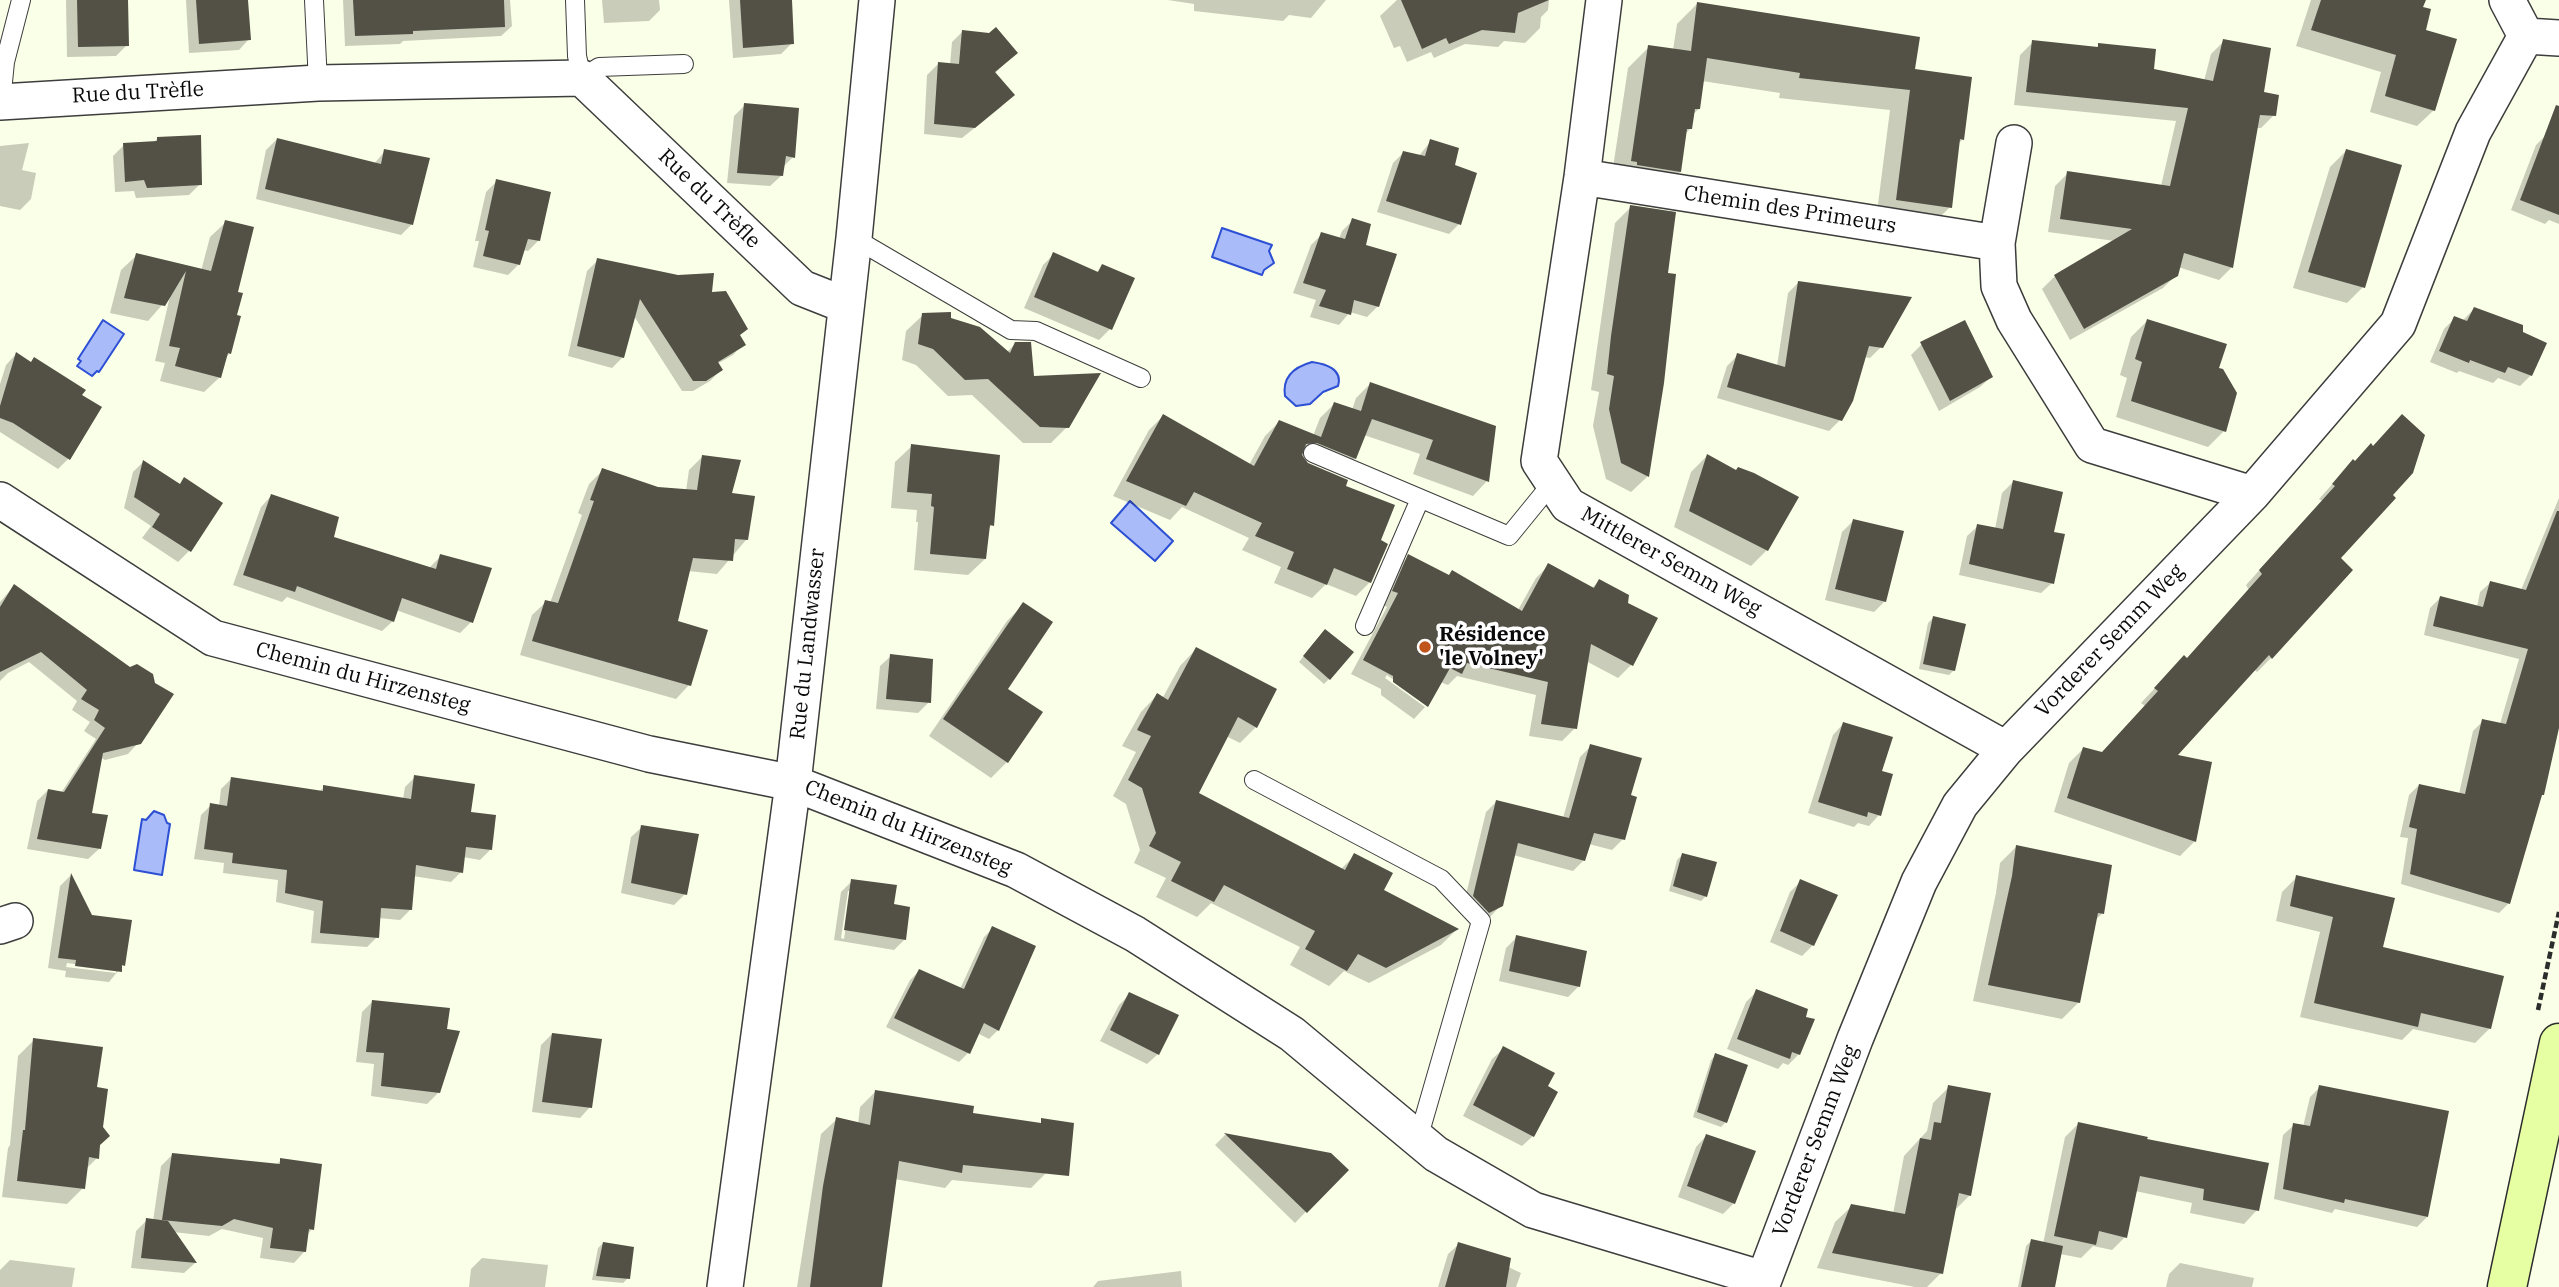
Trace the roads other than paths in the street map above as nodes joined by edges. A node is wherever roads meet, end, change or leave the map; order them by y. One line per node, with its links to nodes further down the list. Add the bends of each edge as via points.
1 (21, 0): 11 (lane, Rue du Trèfle)
2 (314, 0): 10 (lane)
3 (575, 0): 9 (lane)
4 (877, 0): 14 (street, Rue du Landwasser)
5 (1604, 0): 13 (street, Mittlerer Semm Weg)
6 (2507, 0): 7 (street)
7 (2542, 37): 20 (street, Vorderer Semm Weg, via 2473,132 2398,324)
8 (684, 64): 9 (lane, Rue du Trèfle, via 599,67)
9 (582, 78): 10 (street, Rue du Trèfle); 16 (street, Rue du Trèfle, via 802,288)
10 (318, 83): 11 (street, Rue du Trèfle)
11 (0, 102)
12 (2014, 143): 15 (street)
13 (1582, 177): 15 (street, Chemin des Primeurs); 19 (street, Mittlerer Semm Weg, via 1539,461)
14 (855, 238): 16 (street, Rue du Landwasser); 17 (lane, via 1011,330 1036,331)
15 (1997, 243): 20 (street, via 1999,286 2014,320 2092,445)
16 (845, 305): 26 (street, Rue du Landwasser)
17 (1140, 377)
18 (1313, 453): 21 (lane)
19 (1553, 482): 21 (lane, via 1509,536); 24 (street, Mittlerer Semm Weg, via 1568,505)
20 (2252, 494): 24 (street, Vorderer Semm Weg)
21 (1420, 499): 23 (lane)
22 (0, 500): 26 (street, Chemin du Hirzensteg, via 213,638 649,754)
23 (1365, 626)
24 (2007, 749): 29 (street, Vorderer Semm Weg, via 1960,805 1919,882)
25 (1254, 780): 28 (lane, via 1441,879 1481,921)
26 (793, 783): 28 (street, Chemin du Hirzensteg, via 1016,870 1135,934 1292,1034); 30 (street, Rue du Landwasser)
27 (2559, 1043): 31 (main road)
28 (1418, 1139): 29 (street, Chemin du Hirzensteg, via 1533,1210)
29 (1762, 1283)
30 (726, 1287)
31 (2507, 1287)

